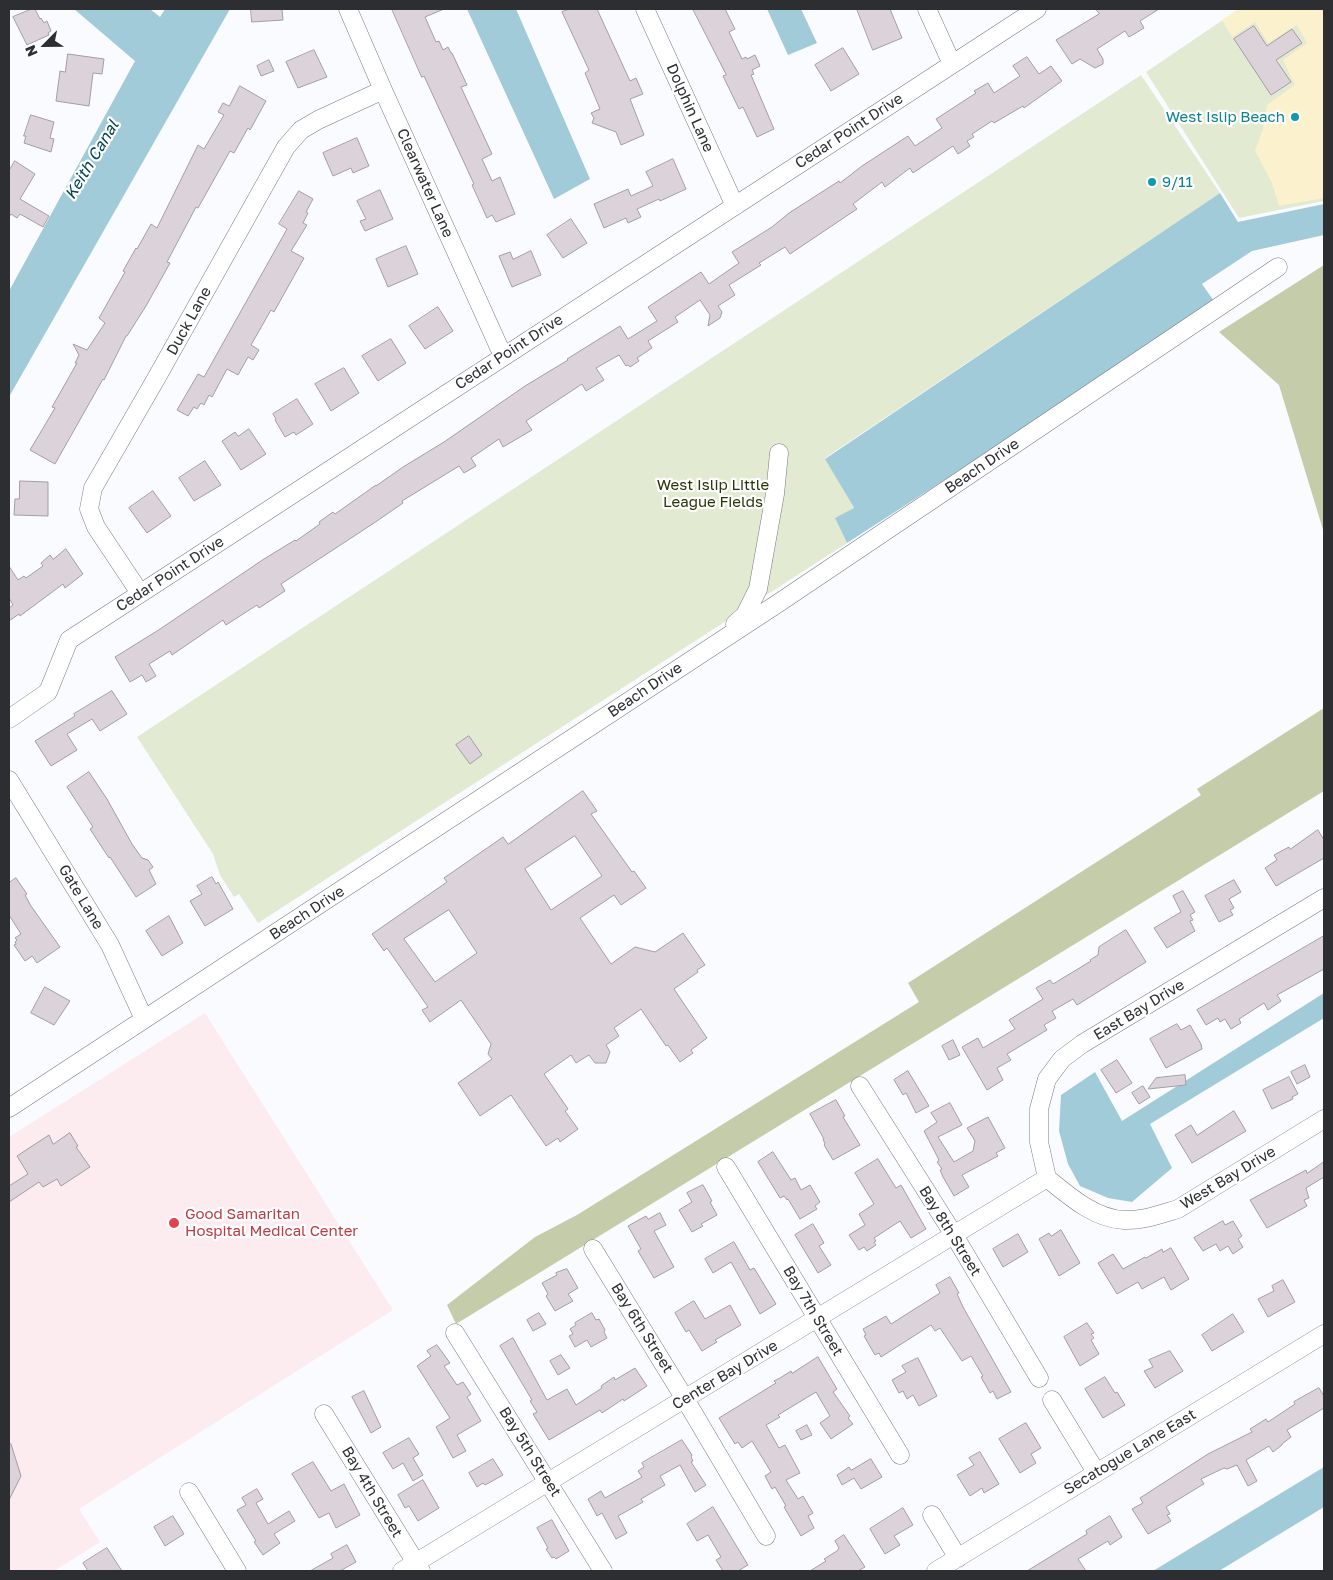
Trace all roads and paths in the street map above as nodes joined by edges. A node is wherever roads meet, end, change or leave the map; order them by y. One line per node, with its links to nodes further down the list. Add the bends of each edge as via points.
1 (348, 9): 6 (street, Clearwater Lane)
2 (646, 9): 7 (street, Dolphin Lane)
3 (927, 9): 5 (street)
4 (1037, 9): 5 (street, Cedar Point Drive)
5 (952, 64): 7 (street, Cedar Point Drive)
6 (383, 90): 9 (street, Clearwater Lane); 11 (street, Duck Lane, via 318,120 302,130 286,147 93,488 89,509 96,527)
7 (735, 206): 9 (street, Cedar Point Drive)
8 (1278, 267): 12 (street, Beach Drive)
9 (503, 356): 11 (street, Cedar Point Drive)
10 (778, 453): 12 (street, via 774,503 758,589 745,615)
11 (140, 593): 13 (street, Cedar Point Drive, via 69,640 48,692)
12 (702, 652): 16 (street, Beach Drive)
13 (9, 719)
14 (9, 780): 16 (street, Gate Lane, via 110,945)
15 (1324, 898): 21 (street, East Bay Drive, via 1062,1059 1048,1079 1040,1110 1039,1142)
16 (144, 1019): 18 (street, Beach Drive)
17 (860, 1086): 22 (street, Bay 8th Street)
18 (9, 1108)
19 (1324, 1119): 21 (street, West Bay Drive, via 1178,1209 1152,1217 1124,1220 1095,1213)
20 (726, 1167): 24 (street, Bay 7th Street)
21 (1047, 1178): 22 (street, Center Bay Drive)
22 (954, 1236): 24 (street, Center Bay Drive); 27 (street, Bay 8th Street)
23 (593, 1249): 28 (street, Bay 6th Street)
24 (818, 1318): 28 (street, Center Bay Drive); 31 (street, Bay 7th Street)
25 (456, 1332): 33 (street, Bay 5th Street)
26 (1324, 1334): 32 (street, Secatogue Lane East)
27 (1040, 1378)
28 (685, 1399): 33 (street, Center Bay Drive); 36 (street, Bay 6th Street)
29 (1052, 1400): 32 (street)
30 (324, 1414): 38 (street, Bay 4th Street)
31 (900, 1454)
32 (1096, 1472): 37 (street, Secatogue Lane East)
33 (549, 1481): 38 (street, Center Bay Drive); 40 (street, Bay 5th Street)
34 (190, 1492): 39 (street)
35 (932, 1515): 37 (street)
36 (766, 1536)
37 (958, 1558): 41 (street, Secatogue Lane East)
38 (413, 1569)
39 (237, 1571)
40 (604, 1571)
41 (936, 1571)

